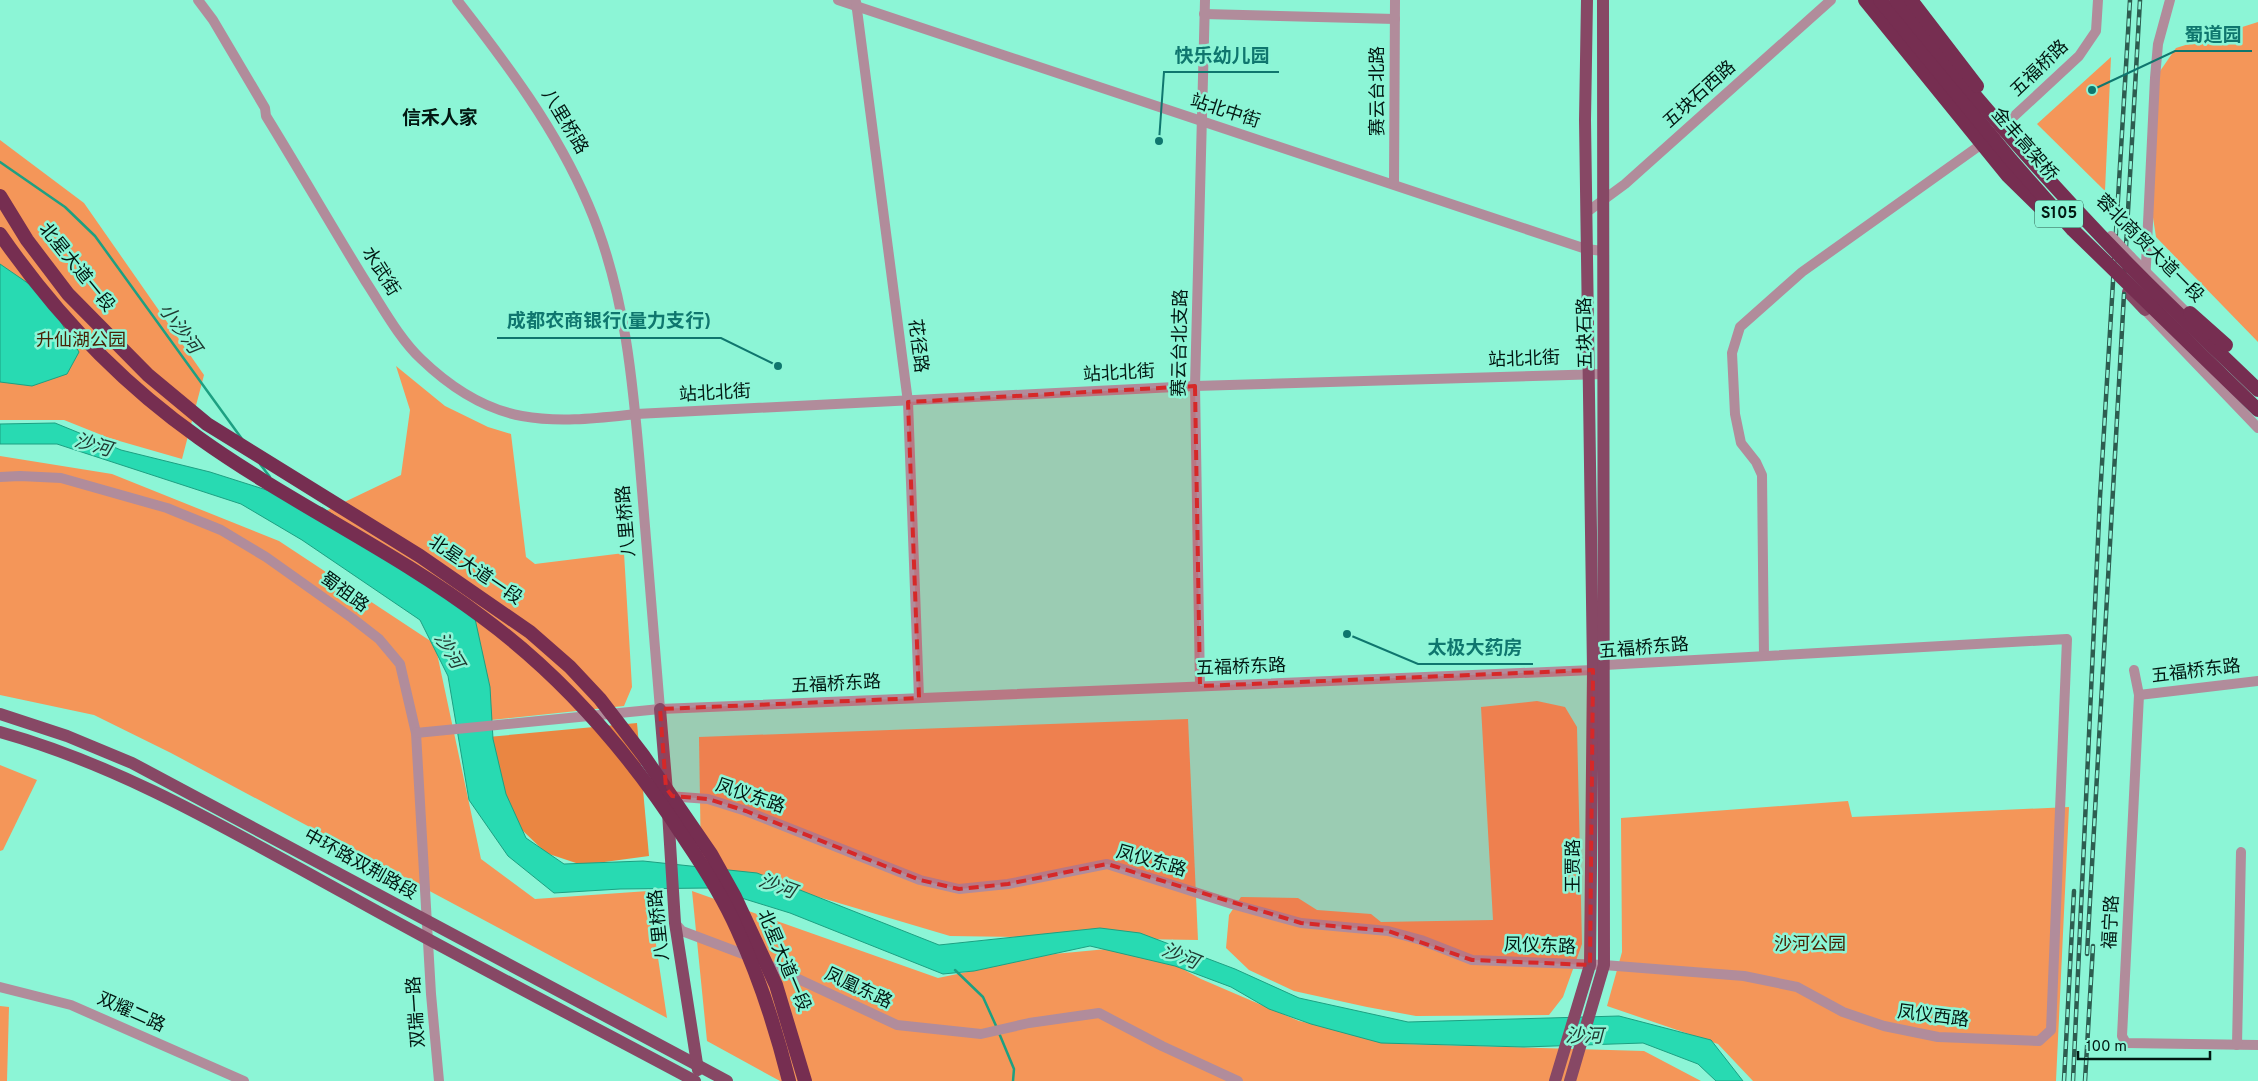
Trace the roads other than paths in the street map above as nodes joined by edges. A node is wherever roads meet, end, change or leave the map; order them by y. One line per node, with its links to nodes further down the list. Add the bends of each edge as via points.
1 (198, 0): 44 (street, 水武街, via 357,267 390,320 420,358 450,384 473,398 521,416 558,421)
2 (457, 0): 44 (street, 八里桥路, via 516,76 562,149 588,205 612,274 626,339)
3 (838, 0): 17 (street, 站北中街)
4 (1205, 0): 18 (street, 赛云台北支路)
5 (1395, 0): 19 (street, 赛云台北路)
6 (1587, 0): 26 (main road, 五块石路)
7 (1603, 0): 25 (main road, 五块石路)
8 (1831, 0): 25 (street, 五块石西路)
9 (1865, 0): 28 (highway, bridge, via 2008,176 2053,220)
10 (1874, 0): 22 (main road)
11 (1880, 0): 28 (highway, 金丰高架桥 / S105, bridge, via 2011,160)
12 (1896, 0): 27 (highway, 金丰高架桥 / S105, bridge, via 1963,83)
13 (1901, 0): 21 (main road, 蓉北商贸大道一段)
14 (1911, 0): 27 (highway, bridge)
15 (2098, 0): 21 (street, 五福桥路, via 2096,31 2079,56)
16 (2170, 0): 33 (street, via 2158,44)
17 (856, 3): 20 (street, 站北中街); 42 (street, 花径路)
18 (1204, 14): 19 (street); 20 (street, 赛云台北支路)
19 (1395, 18): 23 (street, 赛云台北路)
20 (1203, 123): 23 (street, 站北中街); 40 (street, 赛云台北支路)
21 (2002, 126): 22 (street, 五福桥路); 33 (street, 蓉北商贸大道一段, bridge)
22 (1983, 144): 32 (main road); 48 (street, 五福桥路, via 1802,272 1740,327 1732,353 1741,443 1762,475)
23 (1394, 183): 30 (street, 站北中街)
24 (0, 196): 79 (highway, 北星大道一段, bridge, via 26,240 68,294 148,375 207,424 420,556 530,632 600,699 701,839 736,897 776,985)
25 (1603, 200): 26 (street, 五块石西路); 31 (main road, 五块石路)
26 (1587, 212): 30 (main road, 五块石路)
27 (2094, 228): 33 (highway, 金丰高架桥 / S105, bridge)
28 (2074, 230): 43 (highway, 金丰高架桥 / S105, bridge)
29 (0, 234): 78 (highway, 北星大道一段, bridge, via 54,306 133,387 200,439 481,616 538,661 576,698 652,788 716,888 754,970)
30 (1586, 249): 31 (street, 站北中街); 36 (main road, 五块石路)
31 (1603, 251): 37 (main road, 五块石路)
32 (2102, 264)
33 (2137, 266): 35 (street); 38 (highway, bridge, via 2204,324); 39 (street, 蓉北商贸大道一段); 41 (highway, 金丰高架桥 / S105, bridge)
34 (2119, 282): 35 (main road)
35 (2145, 310): 45 (street)
36 (1588, 374): 37 (street, 站北北街); 40 (street, 站北北街); 49 (main road, 五块石路)
37 (1604, 374): 50 (main road, 五块石路)
38 (2258, 378)
39 (2258, 383)
40 (1195, 386): 42 (street, 站北北街); 53 (street, 赛云台北支路)
41 (2258, 390)
42 (908, 402): 44 (street, 站北北街); 55 (street, 花径路)
43 (2258, 410)
44 (636, 414): 56 (street, 八里桥路)
45 (2258, 428)
46 (0, 477): 59 (street, 蜀祖路, via 61,478 167,508 221,530 266,557 379,640 400,664)
47 (2067, 639): 48 (street, 五福桥东路); 65 (street, 凤仪西路, via 2050,1030 2039,1041 1938,1037 1884,1026 1843,1012 1796,987 1753,978)
48 (1764, 656): 50 (street, 五福桥东路)
49 (1593, 665): 50 (street, 五福桥东路); 53 (street, 五福桥东路); 66 (main road, 王贾路)
50 (1605, 665): 65 (main road, 王贾路)
51 (2134, 670): 54 (street, 福宁路)
52 (2258, 681): 54 (street, 五福桥东路)
53 (1200, 686): 55 (street, 五福桥东路)
54 (2139, 695): 68 (street, 福宁路, via 2122,1036 2126,1043)
55 (919, 698): 56 (street, 五福桥东路)
56 (660, 709): 59 (street, 五福桥东路); 60 (main road, 八里桥路)
57 (0, 714): 62 (main road, 中环路双荆路段, via 132,762)
58 (0, 732): 64 (main road, 中环路双荆路段, via 81,758 183,805)
59 (416, 733): 62 (street, 蜀祖路)
60 (667, 796): 63 (main road, 八里桥路); 66 (street, 凤仪东路, via 708,799 746,811 920,880 959,889 1008,884 1107,864 1301,923 1388,931 1472,960)
61 (2241, 852): 68 (street)
62 (428, 923): 64 (street, 蜀祖路); 70 (main road, 中环路双荆路段)
63 (676, 923): 70 (main road, 八里桥路); 80 (street, 凤凰东路, via 682,931 745,954 897,1026 981,1034 1099,1013)
64 (430, 940): 74 (street, 双瑞一路); 75 (main road, 中环路双荆路段)
65 (1604, 964): 66 (street, 凤仪东路); 72 (main road, 王贾路)
66 (1590, 965): 71 (main road, 王贾路)
67 (0, 988): 73 (street, 双耀二路, via 72,1004)
68 (2238, 1045): 69 (street, 福宁路)
69 (2258, 1045)
70 (695, 1064): 76 (main road, 八里桥路); 77 (main road, 中环路双荆路段)
71 (1557, 1075)
72 (1571, 1075)
73 (244, 1081)
74 (439, 1081)
75 (695, 1081)
76 (703, 1081)
77 (727, 1081)
78 (789, 1081)
79 (805, 1081)
80 (1238, 1081)

